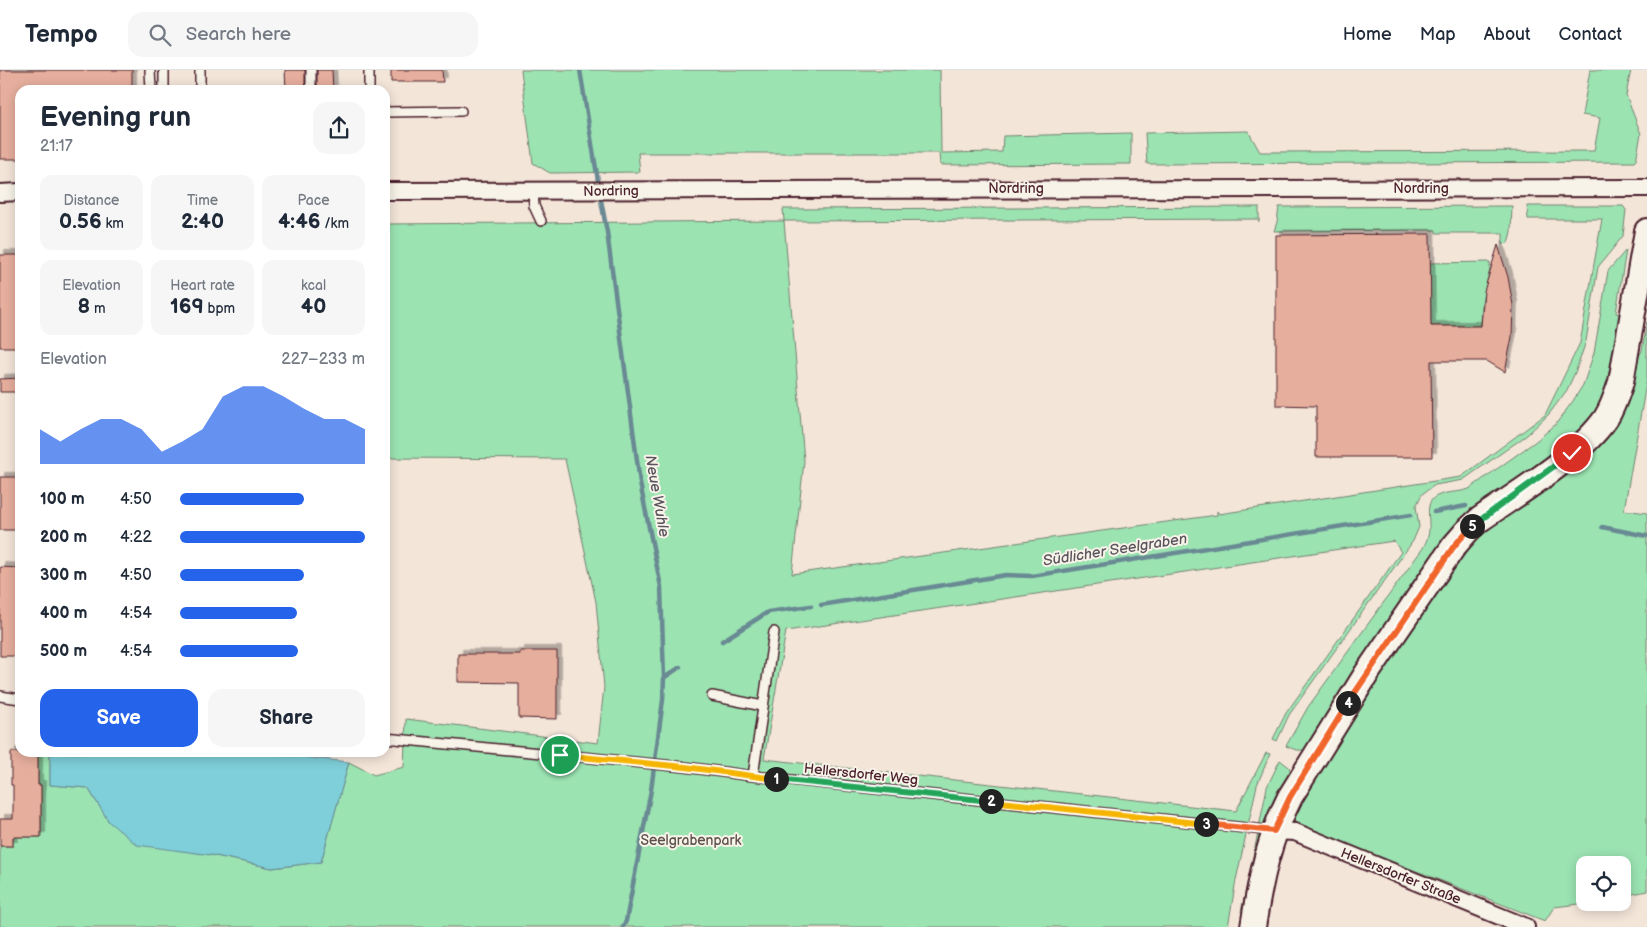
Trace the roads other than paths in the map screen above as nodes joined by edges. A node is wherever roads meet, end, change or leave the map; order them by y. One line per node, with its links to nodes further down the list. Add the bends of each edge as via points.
1 (150, 70): 6 (lane)
2 (164, 70): 7 (lane)
3 (200, 70): 8 (lane)
4 (311, 70): 9 (lane)
5 (369, 70): 10 (lane)
6 (150, 85)
7 (164, 85)
8 (200, 85)
9 (311, 85)
10 (369, 85)
11 (461, 111): 12 (lane)
12 (390, 112)
13 (1647, 188): 15 (street, Nordring)
14 (390, 191): 15 (street, Nordring)
15 (533, 191): 18 (lane, via 534,206)
16 (15, 192): 17 (street)
17 (0, 193)
18 (541, 221)
19 (1647, 231): 27 (street, via 1621,382 1607,417 1572,453 1479,520 1460,538 1367,673 1290,797)
20 (774, 632): 24 (lane)
21 (0, 696): 23 (lane)
22 (712, 696): 24 (lane)
23 (15, 698)
24 (763, 706): 26 (lane)
25 (390, 738): 26 (lane, Hellersdorfer Weg)
26 (753, 776): 27 (lane, Hellersdorfer Weg)
27 (1274, 831): 28 (street); 29 (street, Hellersdorfer Straße, via 1295,832)
28 (1253, 927)
29 (1526, 927)

